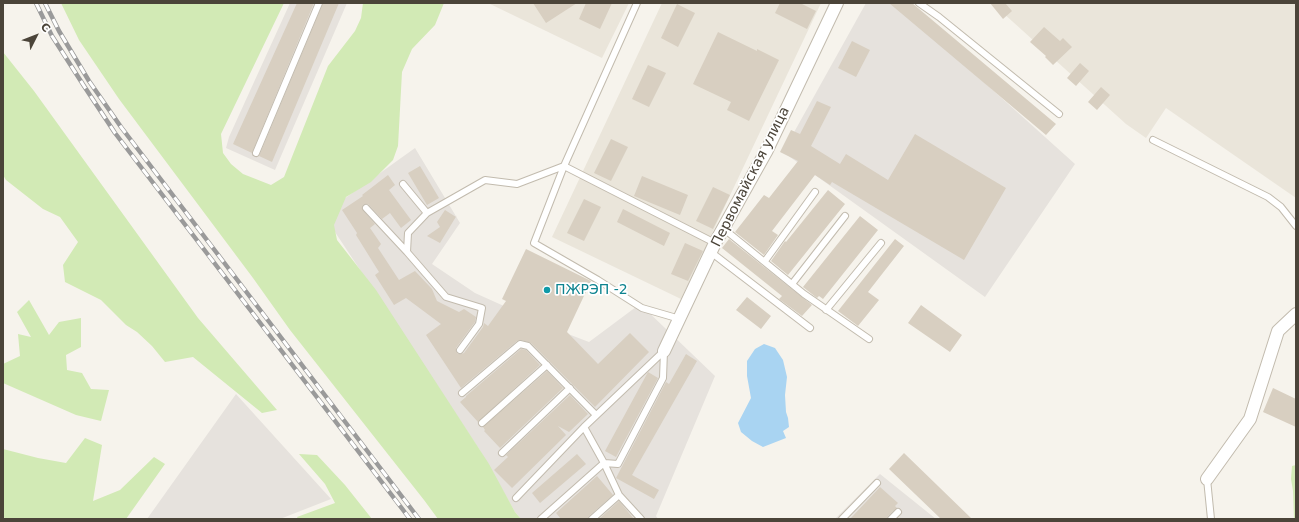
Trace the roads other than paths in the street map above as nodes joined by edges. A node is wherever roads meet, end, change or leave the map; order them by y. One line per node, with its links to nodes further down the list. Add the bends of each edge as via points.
1 (319, 3): 7 (lane)
2 (637, 3): 8 (lane)
3 (837, 3): 15 (street, Первомайская улица, via 767,150)
4 (919, 3): 5 (lane)
5 (1059, 114)
6 (1152, 140): 14 (lane, via 1268,197 1281,207)
7 (256, 153)
8 (564, 166): 12 (lane, via 517,184 486,180); 17 (lane); 23 (lane, via 534,243 642,308)
9 (403, 184): 12 (lane)
10 (815, 192): 19 (lane)
11 (366, 208): 18 (lane)
12 (427, 213): 18 (lane, via 408,232)
13 (845, 216): 20 (lane)
14 (1296, 226)
15 (724, 229): 17 (street, Первомайская улица); 19 (lane)
16 (880, 243): 21 (lane)
17 (714, 248): 23 (street, Первомайская улица); 24 (lane)
18 (407, 252): 26 (lane, via 446,297 482,308 480,324)
19 (765, 261): 20 (lane)
20 (792, 284): 21 (lane)
21 (826, 310): 25 (lane)
22 (1296, 314): 36 (street, via 1278,331 1250,419)
23 (680, 319): 27 (street, Первомайская улица)
24 (810, 328)
25 (869, 339)
26 (460, 350)
27 (664, 351): 31 (lane); 35 (lane, via 663,378 618,464)
28 (547, 365): 29 (lane); 30 (lane, via 528,346 520,344); 32 (lane)
29 (570, 388): 31 (lane); 34 (lane)
30 (462, 393)
31 (596, 415): 33 (lane)
32 (482, 423)
33 (584, 427): 35 (lane); 39 (lane)
34 (502, 453)
35 (604, 462): 38 (lane); 41 (lane)
36 (1207, 479): 46 (lane)
37 (877, 483): 44 (lane)
38 (619, 495): 42 (lane); 43 (lane)
39 (516, 498)
40 (898, 512): 45 (lane)
41 (541, 519)
42 (592, 519)
43 (642, 519)
44 (842, 519)
45 (891, 519)
46 (1212, 519)

